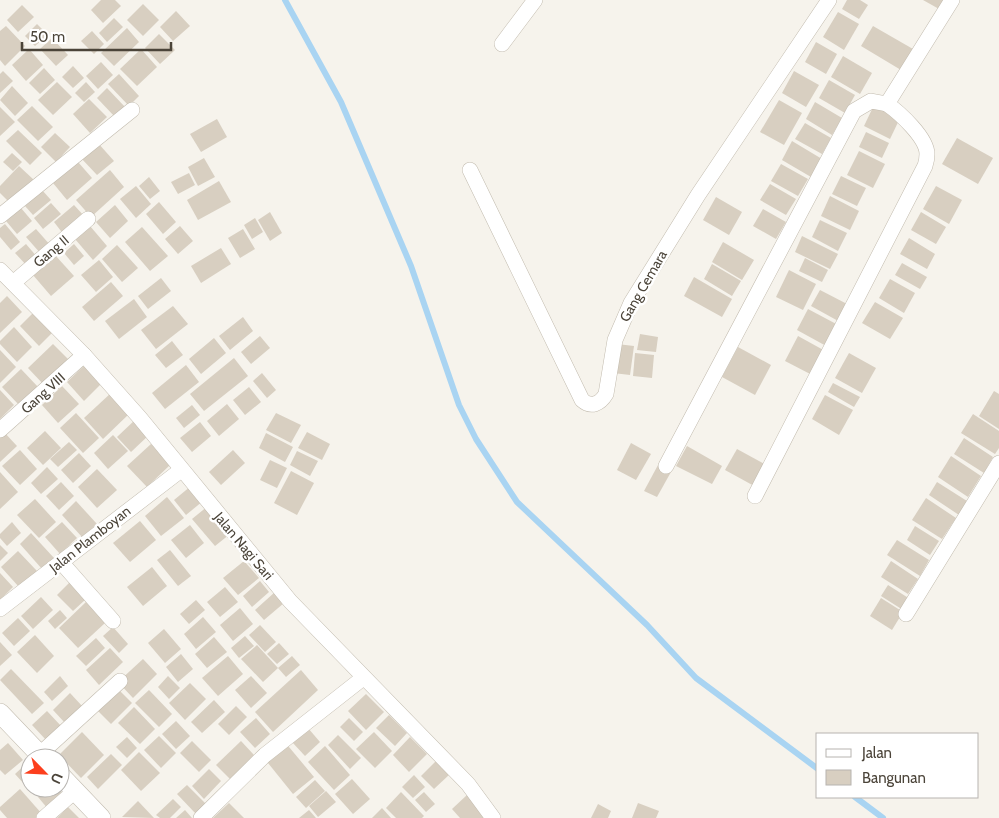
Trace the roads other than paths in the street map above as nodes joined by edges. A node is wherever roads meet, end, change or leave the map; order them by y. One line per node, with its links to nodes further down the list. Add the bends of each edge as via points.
1 (535, 0): 4 (street)
2 (829, 0): 7 (street, Gang Cemara, via 630,303 615,340 606,394 596,404 586,404 582,400)
3 (952, 0): 5 (street)
4 (502, 44)
5 (887, 104): 15 (street, via 871,101 854,111); 17 (street, via 908,120 923,143 928,153 925,166)
6 (132, 110): 8 (street)
7 (470, 170)
8 (0, 216)
9 (88, 219): 11 (street, Gang II)
10 (0, 270): 11 (street, Jalan Nagi Sari)
11 (13, 283): 12 (street, Jalan Nagi Sari)
12 (84, 355): 13 (street, Gang VIII); 16 (street, Jalan Nagi Sari)
13 (0, 430)
14 (999, 463): 20 (street)
15 (666, 466)
16 (181, 470): 18 (street, Jalan Plamboyan); 22 (street, Jalan Nagi Sari, via 290,601)
17 (755, 496)
18 (61, 562): 19 (street, Jalan Plamboyan); 21 (street)
19 (0, 610)
20 (906, 614)
21 (113, 621)
22 (363, 678): 31 (street, via 265,755); 32 (street, Jalan Nagi Sari, via 468,784)
23 (120, 681): 26 (street)
24 (0, 713): 25 (street)
25 (33, 748)
26 (49, 748)
27 (70, 786): 28 (street)
28 (75, 791): 29 (street); 30 (street)
29 (44, 818)
30 (101, 818)
31 (201, 818)
32 (493, 818)

